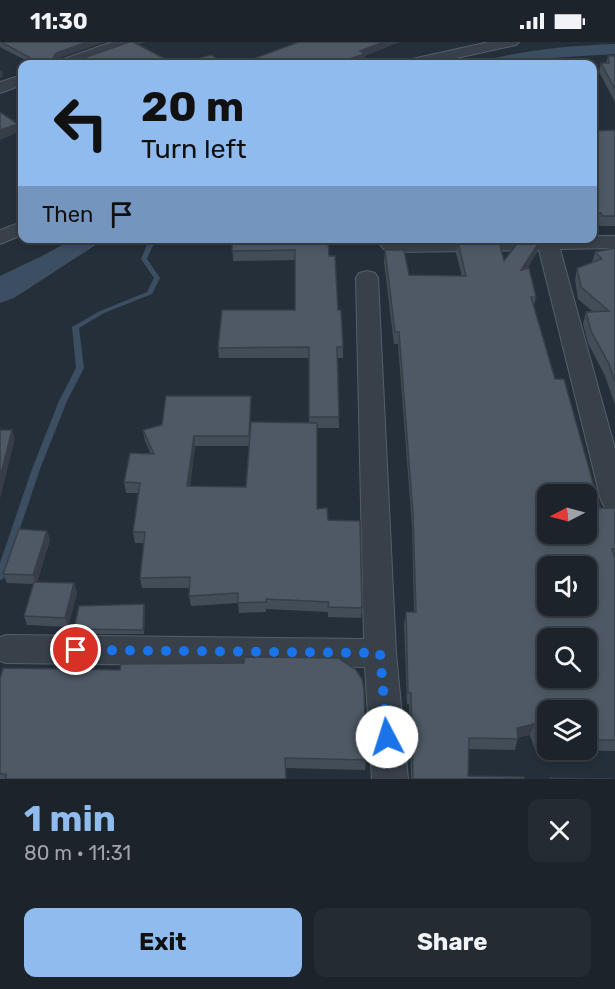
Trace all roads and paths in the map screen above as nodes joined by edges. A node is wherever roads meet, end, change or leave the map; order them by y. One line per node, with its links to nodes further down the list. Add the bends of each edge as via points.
1 (76, 42): 4 (street)
2 (127, 42): 4 (street)
3 (511, 42): 6 (street)
4 (93, 54): 5 (street)
5 (76, 60)
6 (428, 60)
7 (18, 81): 8 (street)
8 (0, 88)
9 (18, 230): 10 (street)
10 (0, 238)
11 (597, 242): 12 (street)
12 (615, 242)
13 (485, 243): 15 (street)
14 (548, 243): 17 (street)
15 (392, 246)
16 (367, 278): 19 (street)
17 (615, 500)
18 (6, 650): 19 (street)
19 (380, 653): 20 (street)
20 (390, 779)

